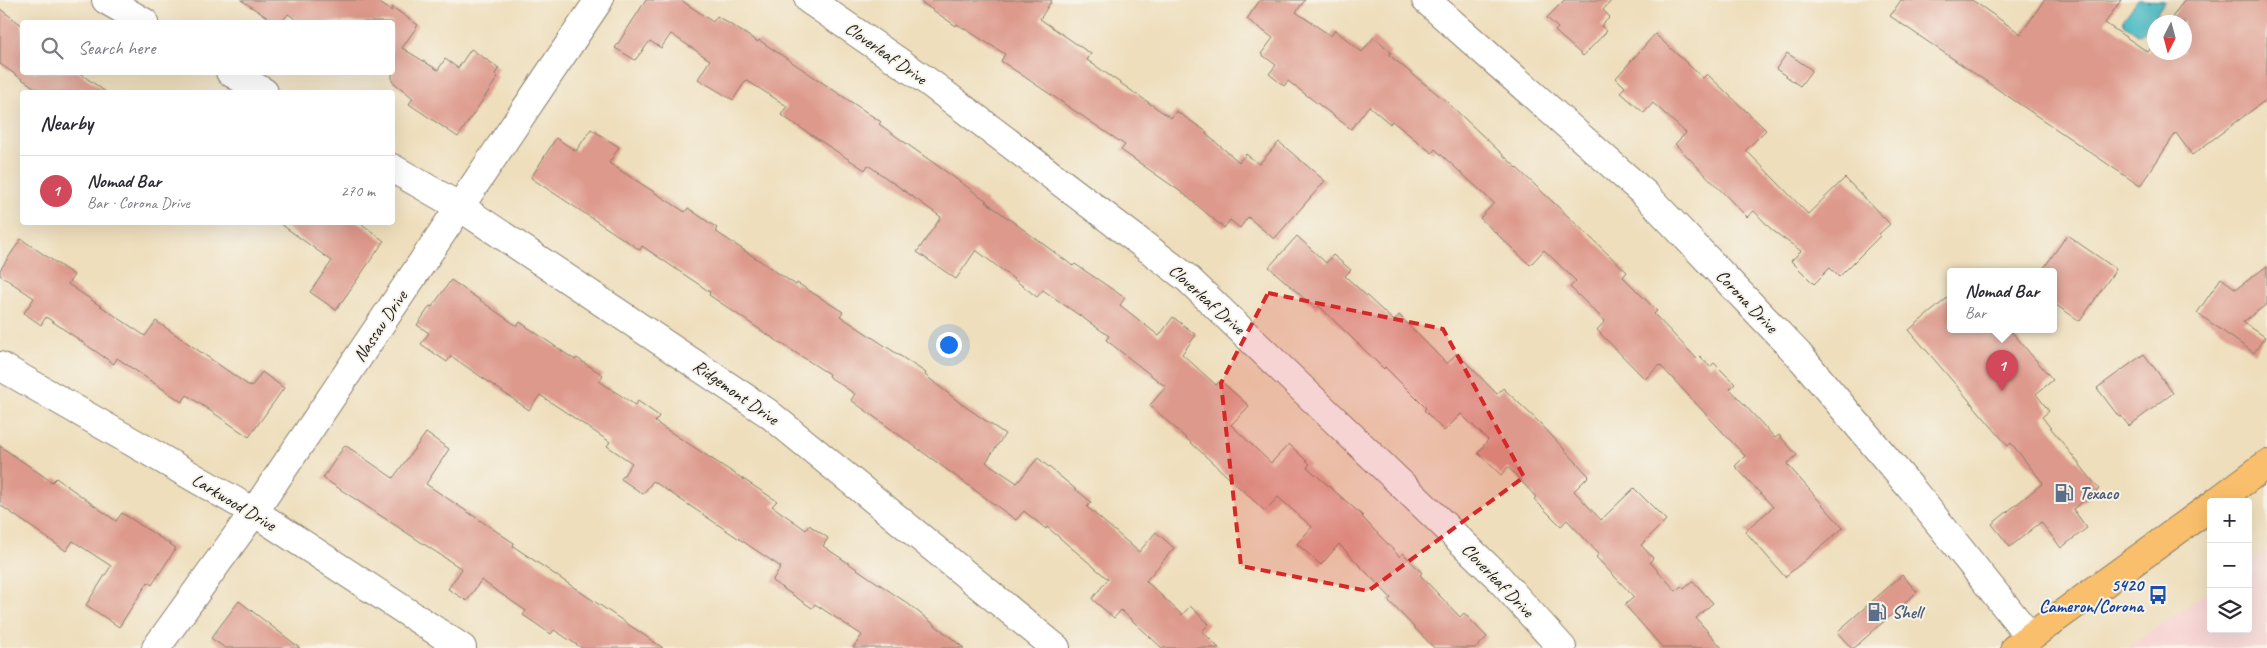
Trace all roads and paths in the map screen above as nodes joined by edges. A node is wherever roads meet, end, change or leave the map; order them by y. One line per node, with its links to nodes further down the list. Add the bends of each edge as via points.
1 (106, 0): 5 (street)
2 (599, 0): 9 (street, Nassau Drive)
3 (809, 0): 19 (street, Cloverleaf Drive, via 930,83 1187,278 1497,576)
4 (1426, 0): 15 (street, Corona Drive, via 1644,194 1791,347 1910,486)
5 (141, 20)
6 (235, 75): 7 (street)
7 (261, 90)
8 (395, 170): 9 (street, Ridgemont Drive)
9 (460, 207): 14 (street, Nassau Drive); 18 (street, Ridgemont Drive, via 768,413)
10 (0, 366): 14 (street, Larkwood Drive)
11 (2267, 464): 12 (main road)
12 (2221, 498)
13 (2207, 509): 15 (main road)
14 (254, 512): 16 (street, Nassau Drive); 17 (street, Larkwood Drive)
15 (2022, 643)
16 (156, 648)
17 (462, 648)
18 (1056, 648)
19 (1562, 648)

